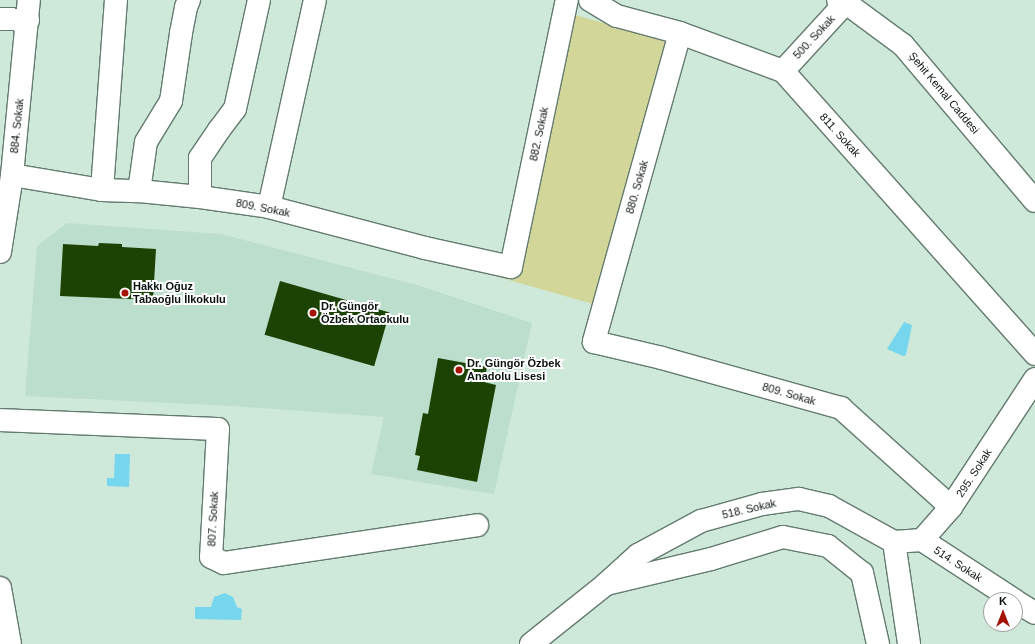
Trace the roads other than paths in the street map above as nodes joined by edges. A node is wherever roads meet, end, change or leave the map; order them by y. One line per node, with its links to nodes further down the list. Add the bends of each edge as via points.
1 (116, 0): 13 (street)
2 (190, 0): 14 (street, via 186,7 181,33 171,101 146,142)
3 (259, 0): 15 (street, via 235,109 200,158)
4 (315, 0): 18 (street)
5 (568, 0): 20 (street, 882. Sokak)
6 (590, 0): 10 (street, 811. Sokak, via 617,16)
7 (844, 1): 11 (street, 500. Sokak); 16 (street, Şehit Kemal Caddesi, via 903,45)
8 (29, 10): 9 (street); 12 (street, 884. Sokak)
9 (0, 19)
10 (680, 33): 11 (street, 811. Sokak); 21 (street, 880. Sokak)
11 (783, 71): 22 (street, 811. Sokak)
12 (12, 175): 13 (street, 809. Sokak); 17 (street, 884. Sokak)
13 (102, 190): 14 (street, 809. Sokak)
14 (139, 190): 15 (street, 809. Sokak)
15 (200, 197): 18 (street, 809. Sokak)
16 (1035, 201)
17 (4, 207): 19 (street, 884. Sokak)
18 (269, 208): 20 (street, 809. Sokak)
19 (0, 252)
20 (511, 267)
21 (594, 342): 25 (street, 809. Sokak, via 662,358 841,408)
22 (1035, 354)
23 (1035, 379): 25 (street, 295. Sokak)
24 (0, 420): 26 (street, 807. Sokak, via 218,429 211,557 224,562)
25 (951, 507): 27 (street, 295. Sokak)
26 (477, 525)
27 (922, 540): 28 (street); 31 (street, 514. Sokak)
28 (894, 542): 29 (street, 518. Sokak, via 829,506 799,499 762,504 701,521 638,554); 35 (street)
29 (605, 585): 33 (street, 518. Sokak); 34 (street, via 711,559 783,537 828,546 862,573)
30 (0, 588): 32 (street)
31 (1026, 605)
32 (10, 644)
33 (531, 644)
34 (878, 644)
35 (909, 644)

